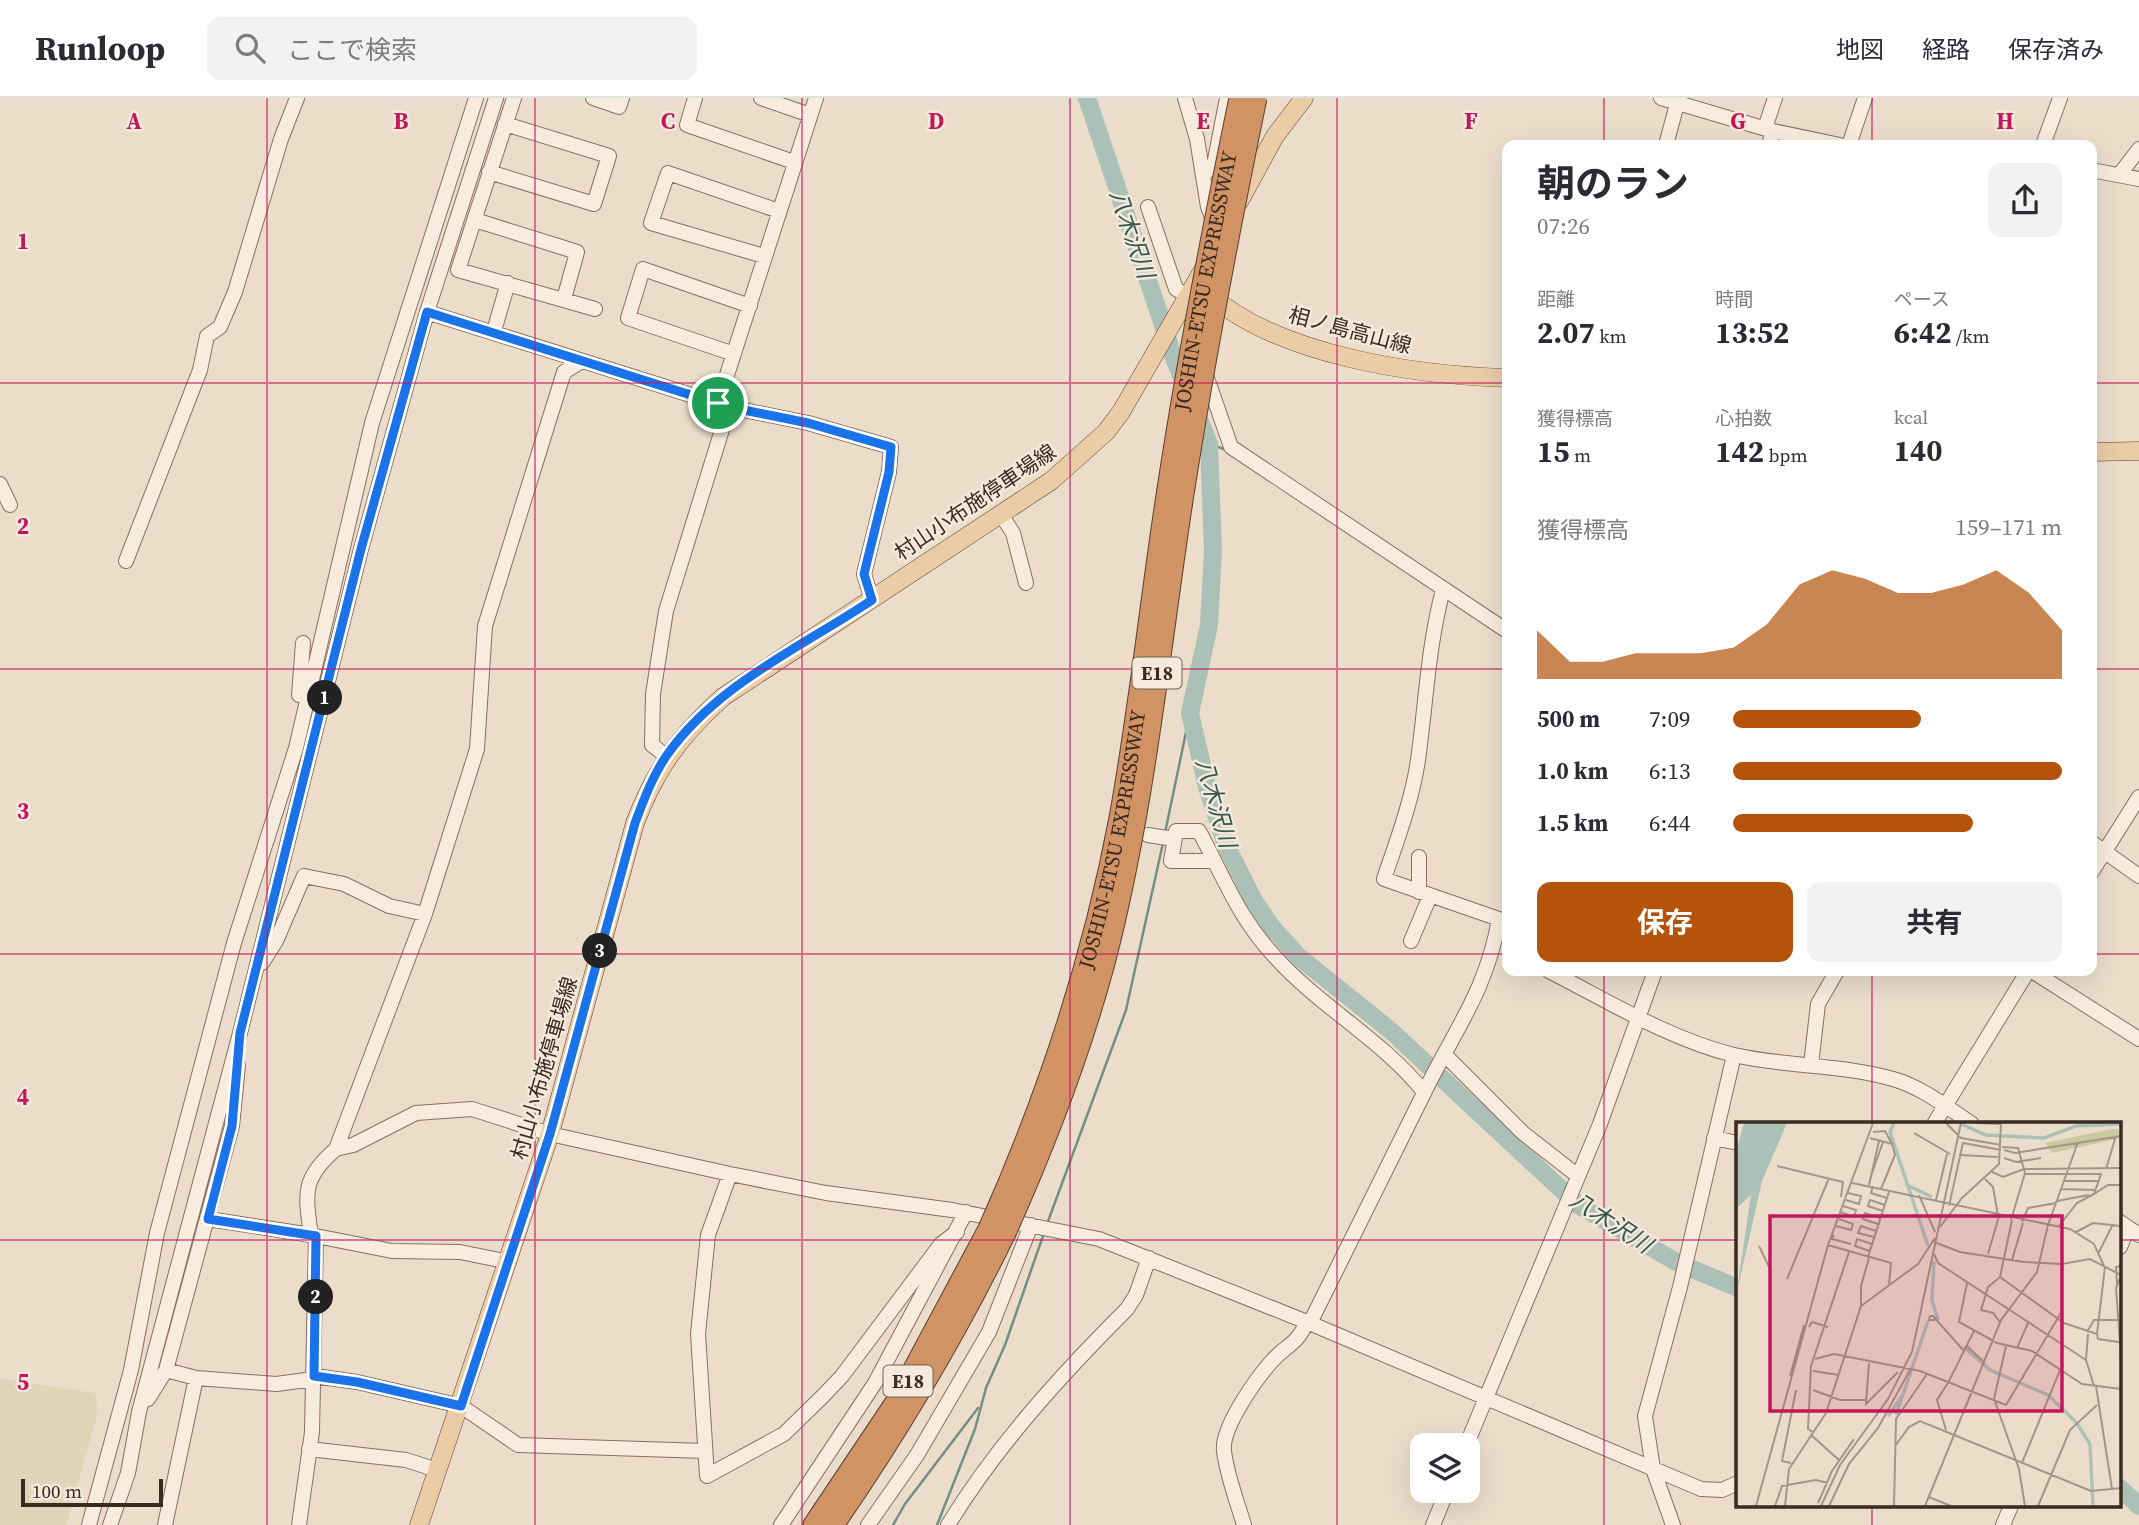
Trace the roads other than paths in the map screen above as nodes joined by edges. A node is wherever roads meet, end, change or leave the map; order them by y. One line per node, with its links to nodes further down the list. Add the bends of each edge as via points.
1 (297, 98): 54 (street, via 235,292 220,327 207,336 200,370)
2 (476, 98): 60 (street, via 372,423)
3 (496, 98): 43 (street)
4 (514, 98): 20 (street)
5 (593, 98): 6 (street, via 619,107)
6 (622, 98)
7 (695, 98): 27 (street, via 687,125)
8 (761, 98): 19 (street)
9 (816, 98): 19 (street)
10 (1185, 98): 31 (street)
11 (1227, 98): 31 (street, via 1214,164)
12 (1240, 98): 101 (highway, JOSHIN-ETSU EXPRESSWAY / E18, bridge, via 1176,439 1110,867 1060,1052)
13 (1256, 98): 101 (highway, JOSHIN-ETSU EXPRESSWAY / E18, bridge, via 1194,429 1123,881 1103,965 1043,1146)
14 (1304, 98): 36 (main road, 村山小布施停車場線, via 1275,136)
15 (1775, 98): 21 (street)
16 (1865, 98): 24 (street)
17 (2060, 98): 25 (street)
18 (1672, 101): 21 (street); 22 (street)
19 (810, 116): 27 (street)
20 (505, 124): 29 (street); 29 (street, via 609,156 594,204)
21 (1769, 135): 23 (street)
22 (1667, 140)
23 (1804, 140)
24 (1851, 140)
25 (2045, 140)
26 (2139, 149): 30 (street)
27 (794, 162): 34 (street)
28 (2097, 171): 30 (street)
29 (489, 172): 35 (street)
30 (2120, 174): 32 (street)
31 (1203, 175): 36 (street, via 1208,207)
32 (2139, 179)
33 (1148, 207): 39 (street, via 1176,289)
34 (779, 211): 37 (street); 37 (street, via 668,173 651,223)
35 (475, 220): 38 (street, via 458,270); 40 (street, via 578,252)
36 (1220, 236): 39 (main road, 村山小布施停車場線)
37 (764, 256): 41 (street)
38 (508, 283): 40 (street); 44 (street)
39 (1187, 298): 47 (main road, 相ノ島高山線, via 1234,314 1259,329 1398,368); 53 (main road, 村山小布施停車場線, via 1106,432 1051,481); 56 (street, via 1231,447)
40 (564, 299): 42 (street)
41 (750, 306): 45 (street); 45 (street, via 643,269 628,318)
42 (595, 309)
43 (427, 312): 44 (street); 63 (street, via 361,549)
44 (494, 331): 46 (street)
45 (734, 354): 48 (street)
46 (582, 361): 48 (street); 73 (street, via 564,372 485,626 477,749)
47 (1502, 378)
48 (724, 405): 57 (street, via 891,447 864,574); 61 (street, via 666,611 650,722 652,745)
49 (2139, 451): 50 (main road)
50 (2097, 452)
51 (0, 484): 52 (street)
52 (10, 505)
53 (1000, 513): 55 (street, via 1013,533); 57 (main road, 村山小布施停車場線)
54 (126, 561)
55 (1026, 583)
56 (1443, 590): 58 (street); 72 (street, via 1422,704 1418,760 1384,879)
57 (872, 600): 61 (main road, 村山小布施停車場線, via 723,697)
58 (1502, 628)
59 (303, 643): 60 (street)
60 (296, 748): 63 (street); 116 (street, via 234,943 167,1193)
61 (666, 756): 92 (main road, 村山小布施停車場線, via 635,823)
62 (2139, 797): 67 (street)
63 (298, 808): 76 (street)
64 (1148, 835): 65 (street)
65 (1174, 839): 69 (street, via 1171,861); 69 (street, via 1176,831 1199,831)
66 (2097, 846): 67 (street)
67 (2105, 851): 70 (street); 71 (street)
68 (1419, 858): 72 (street)
69 (1212, 861): 88 (street, via 1233,902 1277,960)
70 (2097, 864)
71 (2139, 876)
72 (1424, 894): 74 (street); 75 (street, via 1499,919)
73 (425, 914): 76 (street, via 389,906 344,884 304,876 276,941); 95 (street)
74 (1411, 941)
75 (1501, 947): 85 (street)
76 (254, 976): 83 (street)
77 (1558, 976): 82 (street)
78 (1653, 976): 82 (street)
79 (1834, 976): 87 (street, via 1818,1004)
80 (2027, 976): 89 (street)
81 (2038, 976): 84 (street)
82 (1637, 1018): 86 (street); 97 (street)
83 (240, 1033): 99 (street, via 232,1126); 112 (street)
84 (2139, 1039)
85 (1445, 1055): 88 (street); 97 (street, via 1523,1133)
86 (1734, 1055): 87 (street); 93 (street)
87 (1811, 1065): 89 (street, via 1895,1079)
88 (1425, 1090): 106 (street)
89 (1945, 1107): 90 (street); 91 (street)
90 (1935, 1122)
91 (1969, 1122)
92 (550, 1134): 95 (street, via 472,1109 416,1113); 96 (street); 105 (main road, 村山小布施停車場線)
93 (1714, 1138): 94 (street); 117 (street, via 1645,1416)
94 (1736, 1143)
95 (336, 1149): 103 (street, via 315,1167 306,1198)
96 (730, 1174): 98 (street); 115 (street, via 708,1235 698,1334)
97 (1578, 1179): 110 (street)
98 (966, 1212): 100 (street); 102 (street)
99 (208, 1219): 103 (street); 107 (street)
100 (1035, 1226): 104 (street, via 1099,1239); 130 (street, via 989,1332 917,1455)
101 (997, 1231): 128 (highway, JOSHIN-ETSU EXPRESSWAY / E18, via 904,1390); 129 (highway, JOSHIN-ETSU EXPRESSWAY / E18, via 937,1364)
102 (957, 1232): 115 (street, via 910,1281 842,1376 785,1434 707,1476); 127 (street, via 875,1383)
103 (313, 1235): 105 (street, via 392,1251 460,1252); 109 (street)
104 (1149, 1258): 106 (street); 131 (street, via 1127,1309 1018,1427 975,1481)
105 (509, 1262): 111 (main road, 村山小布施停車場線)
106 (1309, 1323): 110 (street); 132 (street, via 1298,1341 1273,1360 1253,1384 1223,1448)
107 (166, 1370): 108 (street); 112 (street)
108 (195, 1378): 109 (street, via 276,1384); 124 (street)
109 (314, 1378): 111 (street, via 357,1382); 114 (street)
110 (1486, 1398): 113 (street); 117 (street)
111 (461, 1406): 115 (street, via 518,1445); 118 (main road, 村山小布施停車場線)
112 (139, 1412): 116 (street, via 115,1460); 123 (street, via 128,1473)
113 (1471, 1433)
114 (309, 1449): 118 (street, via 406,1460); 125 (street)
115 (705, 1451)
116 (107, 1463): 122 (street)
117 (1653, 1469): 119 (street, via 1711,1492); 134 (street)
118 (438, 1470): 126 (main road, 村山小布施停車場線)
119 (1736, 1485)
120 (1442, 1503): 133 (street)
121 (2010, 1508): 135 (street)
122 (89, 1525)
123 (110, 1525)
124 (165, 1525)
125 (299, 1525)
126 (419, 1525)
127 (781, 1525)
128 (814, 1525)
129 (834, 1525)
130 (868, 1525)
131 (948, 1525)
132 (1244, 1525)
133 (1433, 1525)
134 (1673, 1525)
135 (2003, 1525)

